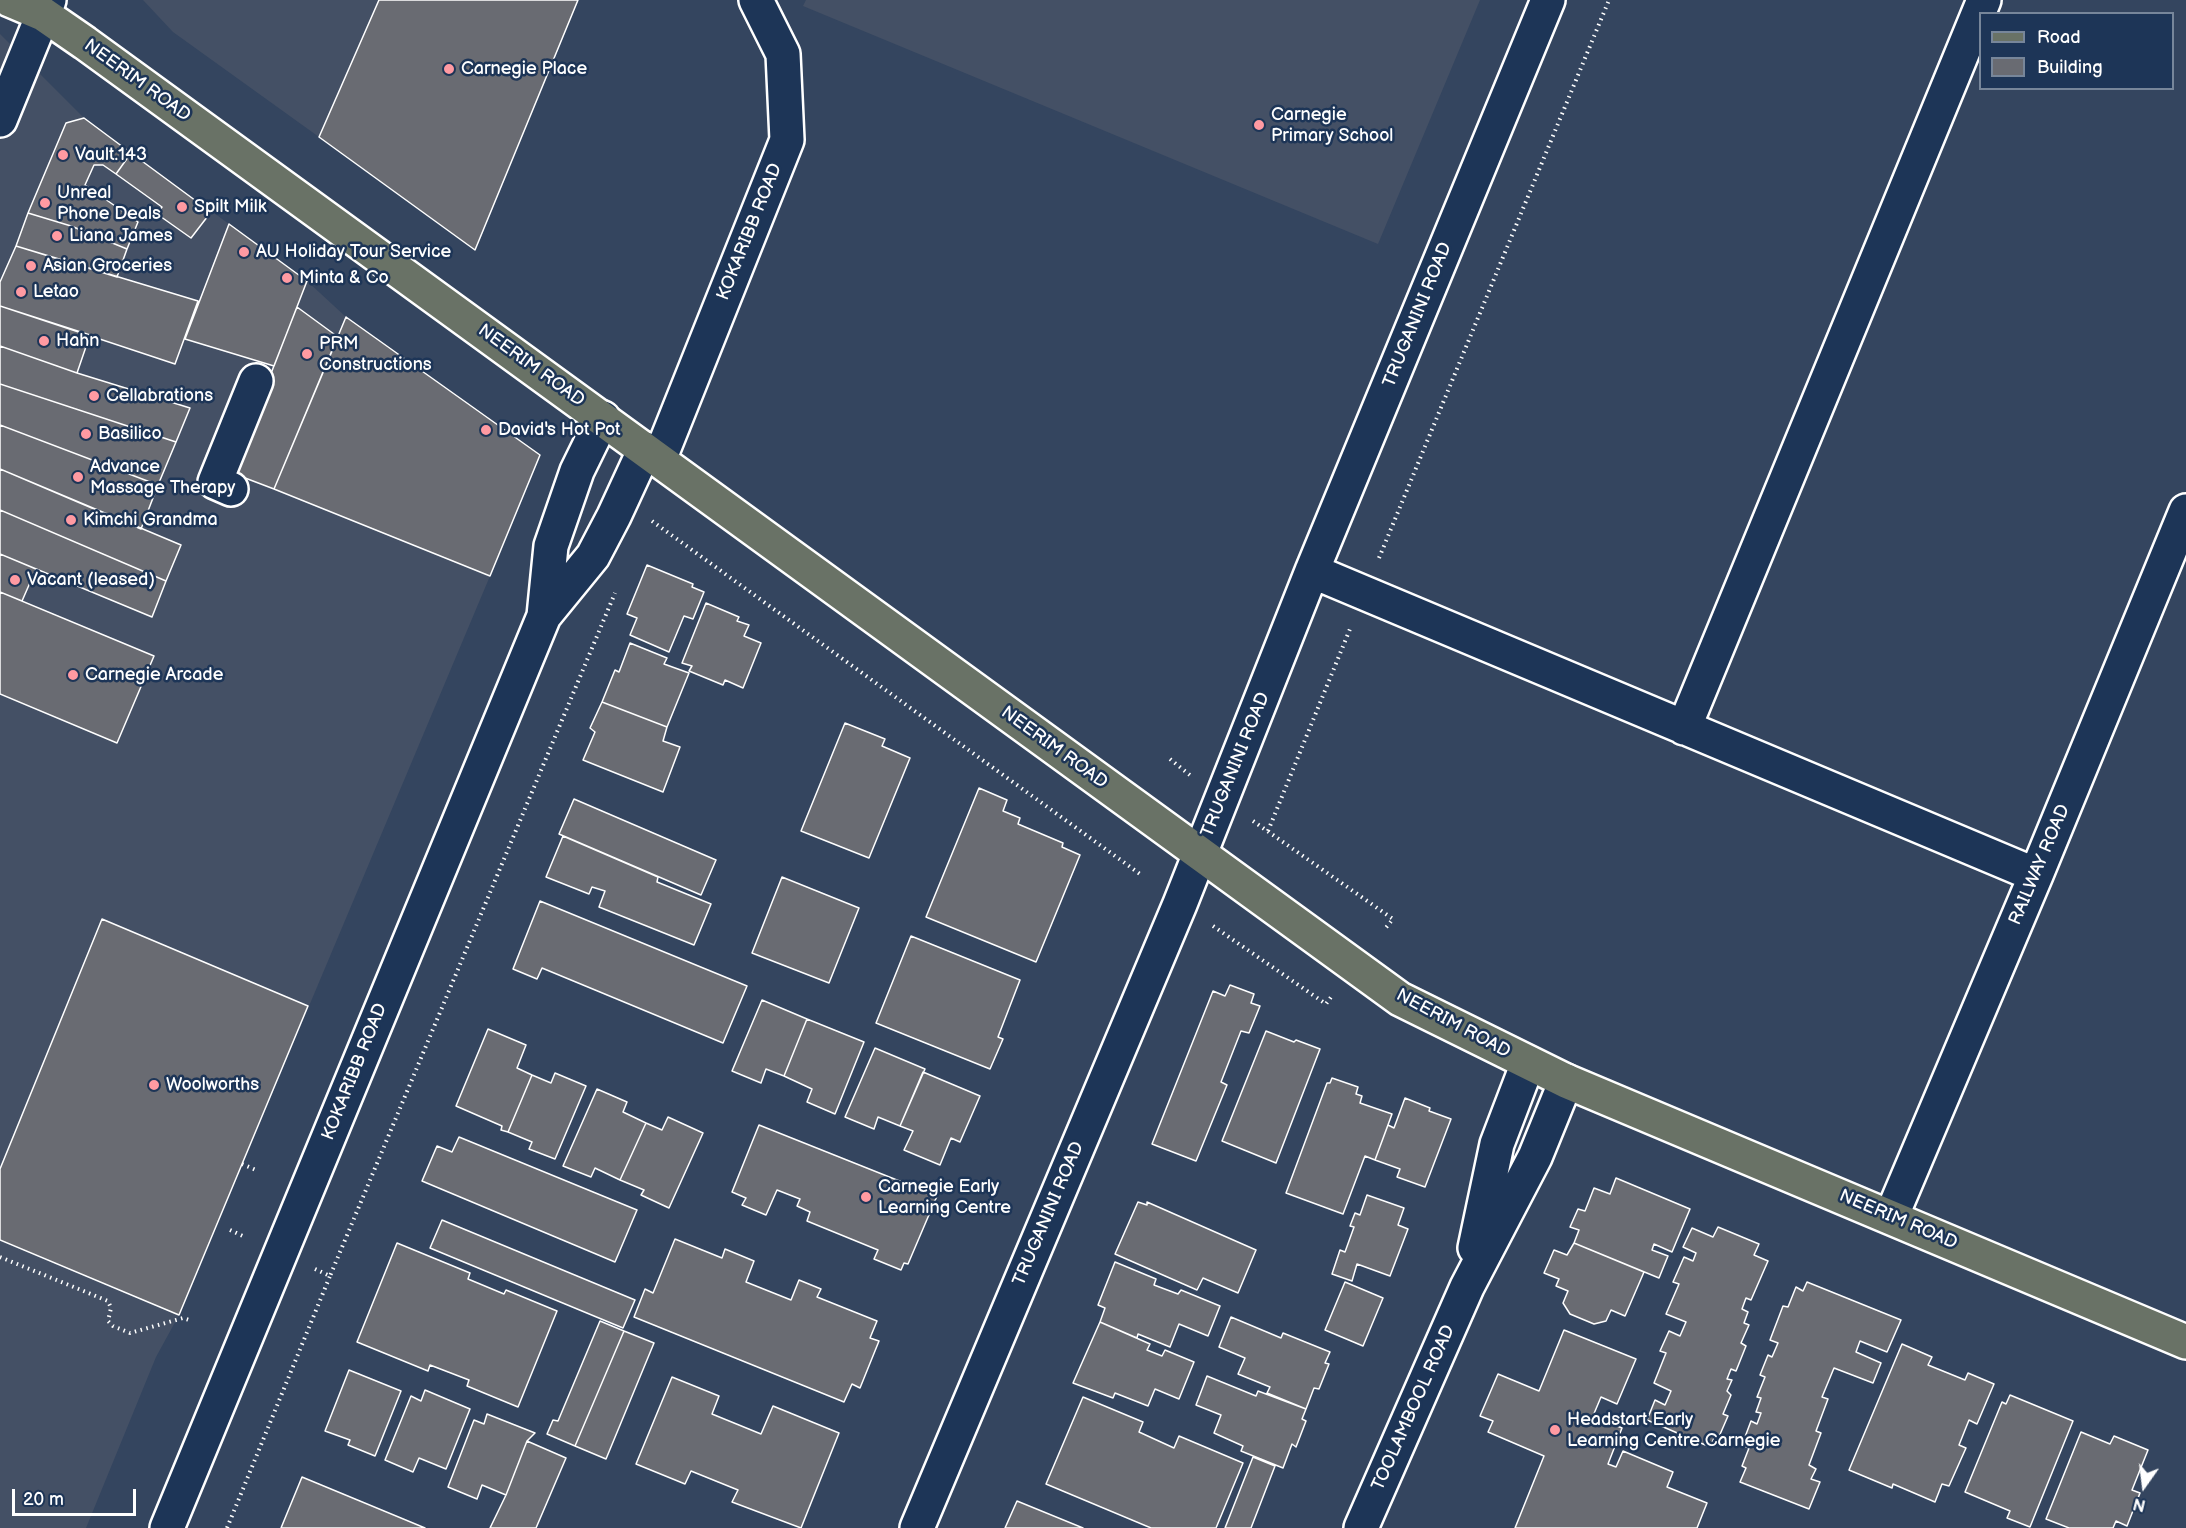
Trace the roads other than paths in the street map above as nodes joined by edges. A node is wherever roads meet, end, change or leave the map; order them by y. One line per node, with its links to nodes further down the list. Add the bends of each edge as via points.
1 (10, 0): 5 (main road, NEERIM ROAD)
2 (756, 0): 9 (street, KOKARIBB ROAD, via 783,54 787,140)
3 (1548, 0): 12 (street, TRUGANINI ROAD)
4 (1983, 0): 14 (street)
5 (46, 7): 6 (street); 8 (main road, NEERIM ROAD, via 85,43)
6 (0, 120)
7 (256, 381): 10 (street, via 215,482)
8 (603, 418): 9 (main road, NEERIM ROAD); 13 (street, KOKARIBB ROAD, via 577,471 551,546)
9 (652, 455): 13 (street, KOKARIBB ROAD, via 621,501 593,556); 15 (main road, NEERIM ROAD)
10 (231, 489)
11 (2186, 511): 16 (street, RAILWAY ROAD)
12 (1312, 571): 14 (street); 15 (street, TRUGANINI ROAD)
13 (544, 616): 22 (street, KOKARIBB ROAD)
14 (1684, 728): 16 (street)
15 (1200, 855): 17 (main road, NEERIM ROAD, via 1400,999); 23 (street, TRUGANINI ROAD)
16 (2036, 875): 19 (street, RAILWAY ROAD)
17 (1528, 1063): 18 (main road, NEERIM ROAD); 20 (street, TOOLAMBOOL ROAD, via 1497,1144)
18 (1566, 1081): 19 (main road, NEERIM ROAD); 20 (street, TOOLAMBOOL ROAD, via 1535,1157)
19 (1891, 1217): 21 (main road, NEERIM ROAD)
20 (1467, 1287): 24 (street, TOOLAMBOOL ROAD)
21 (2186, 1342)
22 (167, 1528)
23 (917, 1528)
24 (1361, 1528)

